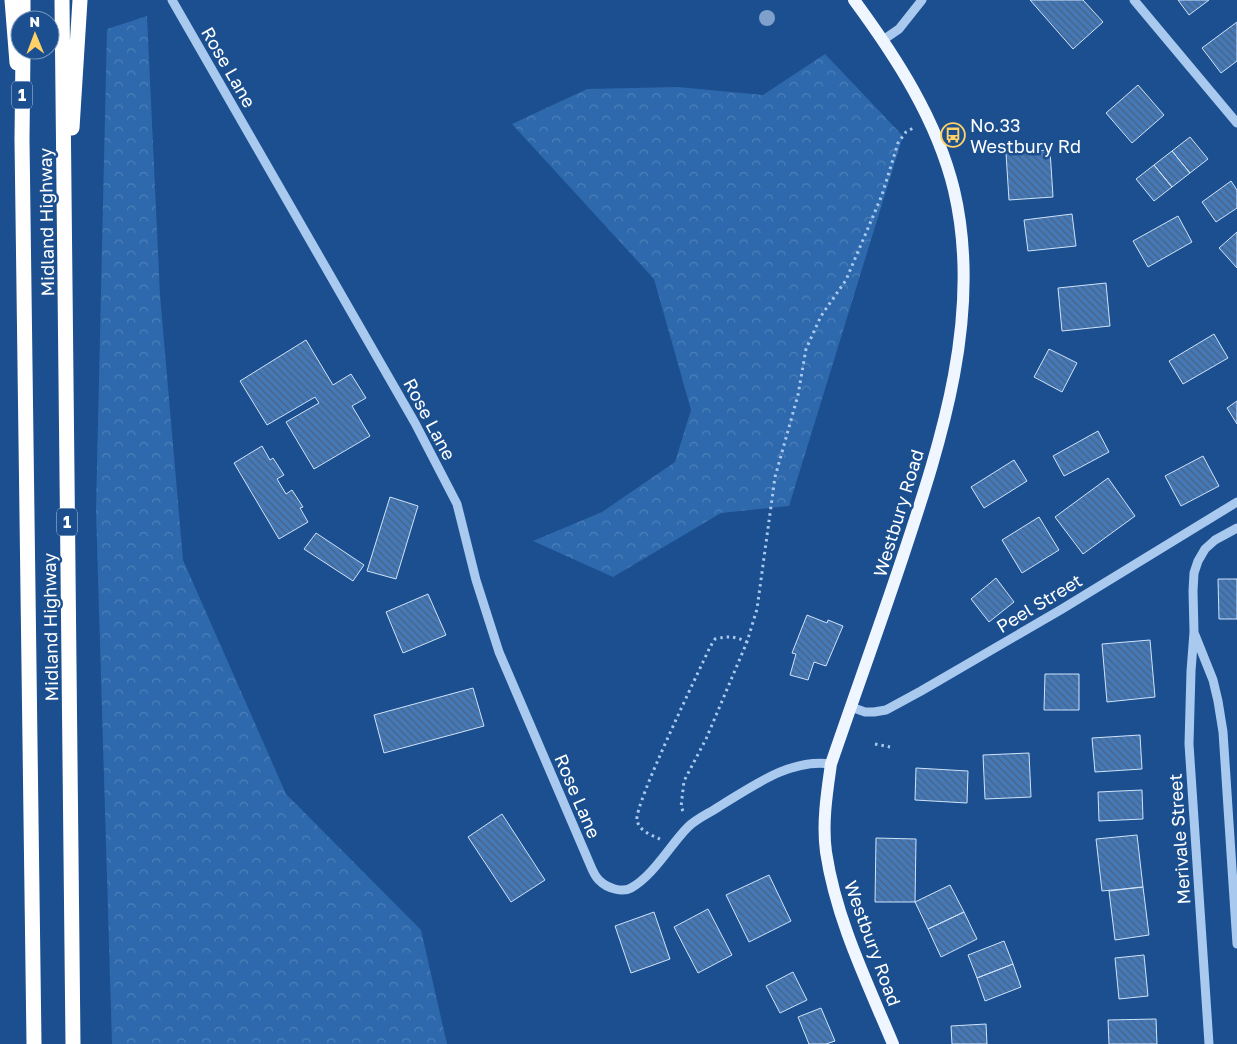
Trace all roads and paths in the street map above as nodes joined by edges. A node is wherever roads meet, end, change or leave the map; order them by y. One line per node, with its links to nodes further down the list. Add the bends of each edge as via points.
1 (12, 0): 12 (highway)
2 (62, 0): 13 (highway, Midland Highway / 1)
3 (80, 0): 13 (highway)
4 (172, 0): 23 (street, Rose Lane, via 415,423 457,504 499,652 599,881 614,890 630,888 647,875)
5 (854, 0): 8 (main road, Westbury Road)
6 (922, 0): 8 (street, via 899,29)
7 (1134, 0): 11 (street)
8 (884, 40): 10 (main road, Westbury Road)
9 (23, 60): 12 (highway, Midland Highway / 1)
10 (928, 119): 17 (path, via 906,132 898,143 882,195 846,280 822,316 806,349 798,395 775,477 757,609); 18 (main road, Westbury Road, via 943,153 960,219 965,292 962,322 933,462)
11 (1237, 123)
12 (22, 139): 25 (highway, Midland Highway / 1)
13 (65, 250): 26 (highway, Midland Highway / 1)
14 (1237, 502): 18 (street, Peel Street, via 1062,610 886,710 874,712)
15 (1237, 528): 16 (street, Merivale Street, via 1205,549 1198,560 1193,591)
16 (1194, 632): 24 (street, Merivale Street, via 1213,680 1220,717); 28 (street, Merivale Street, via 1190,744)
17 (747, 642): 22 (path, via 706,739 684,781 681,807); 23 (path, via 727,636 715,639 638,808 637,820 642,830)
18 (851, 708): 21 (main road, Westbury Road)
19 (875, 744): 20 (path)
20 (890, 747)
21 (831, 764): 22 (street, via 800,765 777,774); 27 (main road, Westbury Road, via 825,822 830,874 850,940)
22 (690, 825): 23 (street)
23 (672, 845)
24 (1237, 944)
25 (34, 1044)
26 (73, 1044)
27 (893, 1044)
28 (1209, 1044)

